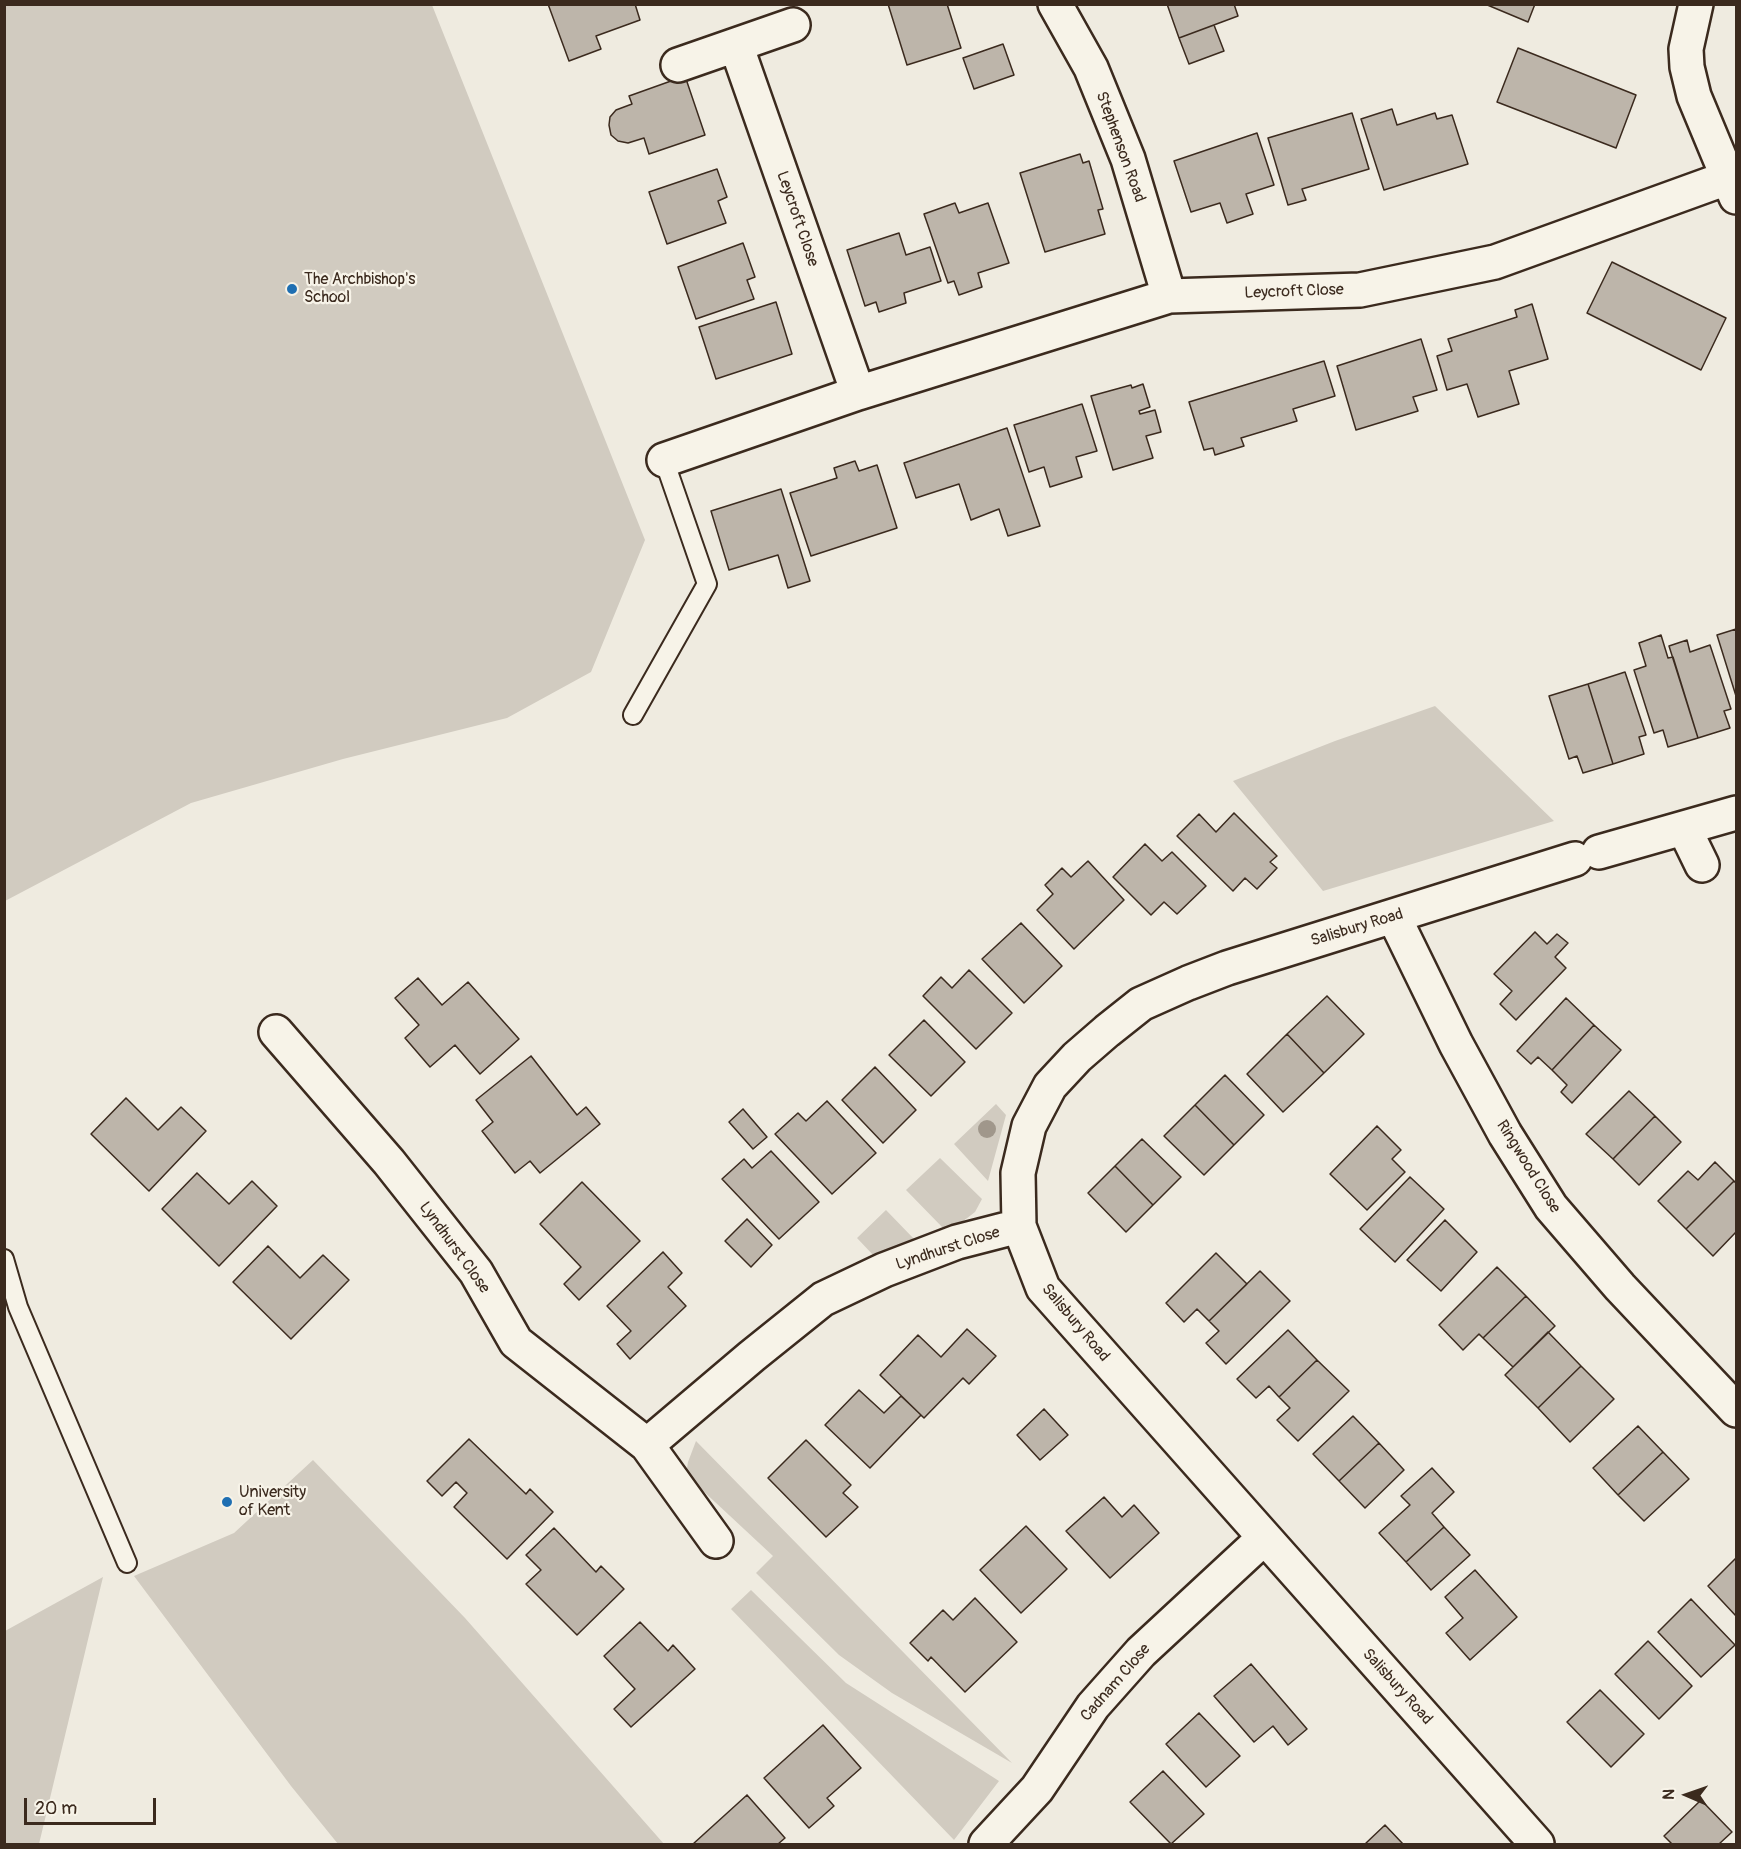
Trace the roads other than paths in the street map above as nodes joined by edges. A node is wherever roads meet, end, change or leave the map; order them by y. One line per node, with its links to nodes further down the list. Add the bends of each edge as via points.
1 (1056, 4): 7 (street, Stephenson Road, via 1091,68 1128,159)
2 (1696, 4): 6 (street, via 1686,49 1687,67 1694,96)
3 (793, 25): 4 (street)
4 (736, 45): 5 (street); 8 (street, Leycroft Close)
5 (678, 65)
6 (1732, 188): 7 (street, Leycroft Close, via 1495,262 1360,290)
7 (1169, 296): 8 (street, Leycroft Close)
8 (858, 393): 9 (street, Leycroft Close)
9 (664, 460): 10 (lane, via 707,584)
10 (633, 715)
11 (1737, 813): 12 (street, Salisbury Road)
12 (1684, 828): 13 (street); 14 (street, Salisbury Road)
13 (1702, 865)
14 (1394, 917): 16 (street, Salisbury Road, via 1188,983 1141,1004 1107,1031 1050,1086 1029,1126 1018,1173); 18 (street, Ringwood Close, via 1456,1044 1551,1207 1620,1287)
15 (276, 1032): 19 (street, Lyndhurst Close, via 389,1162 476,1272 516,1342)
16 (1019, 1227): 19 (street, Lyndhurst Close, via 957,1242 823,1299); 20 (street, Salisbury Road, via 1043,1288)
17 (4, 1259): 22 (lane, via 18,1307)
18 (1737, 1410)
19 (647, 1445): 21 (street, Lyndhurst Close)
20 (1264, 1538): 23 (street, Cadnam Close, via 1141,1652 1093,1706 1037,1789); 24 (street, Salisbury Road)
21 (716, 1540)
22 (127, 1563)
23 (987, 1845)
24 (1537, 1845)

